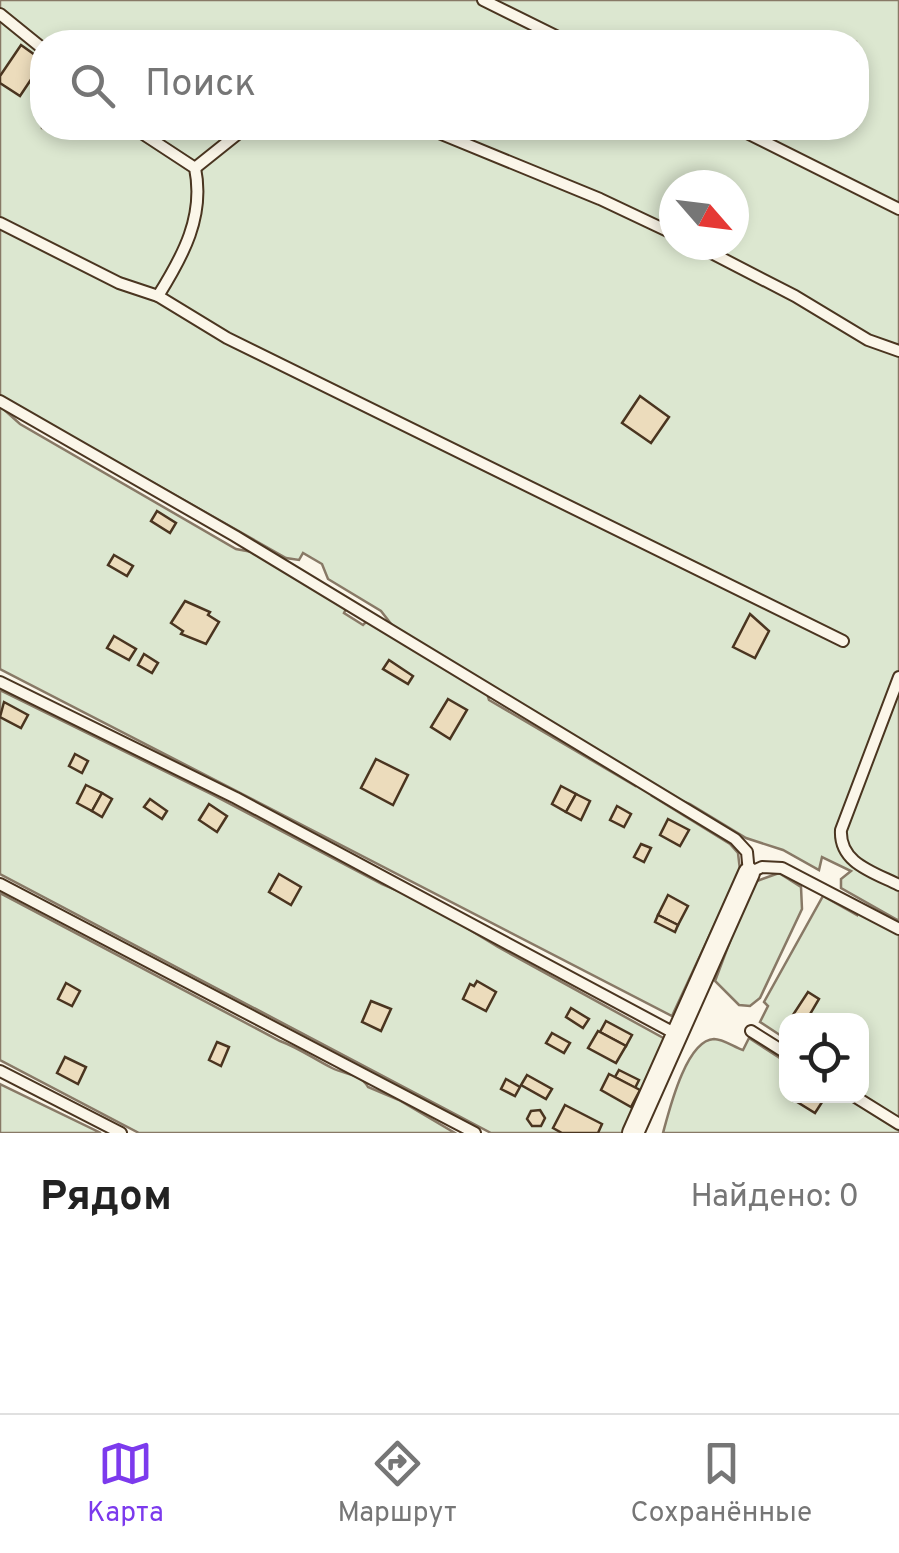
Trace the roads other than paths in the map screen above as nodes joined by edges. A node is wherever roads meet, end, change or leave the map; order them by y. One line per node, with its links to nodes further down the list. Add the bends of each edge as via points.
1 (483, 0): 3 (lane)
2 (0, 14): 4 (lane)
3 (544, 30)
4 (30, 38)
5 (152, 140): 9 (lane)
6 (230, 140): 9 (lane)
7 (456, 140): 12 (lane)
8 (761, 140): 10 (lane)
9 (195, 168): 14 (lane, via 200,190 192,236)
10 (899, 209)
11 (0, 223): 14 (lane)
12 (659, 227)
13 (725, 260): 15 (lane)
14 (158, 296): 17 (lane, via 245,346)
15 (899, 351)
16 (0, 401): 20 (lane, via 735,839 748,852)
17 (844, 641)
18 (899, 677): 22 (lane, via 840,846 850,860)
19 (0, 682): 25 (lane, via 236,798)
20 (748, 873): 23 (lane, via 782,868); 25 (street)
21 (0, 884): 31 (lane)
22 (899, 885)
23 (899, 929)
24 (751, 1031): 26 (lane)
25 (676, 1034): 32 (street)
26 (779, 1049)
27 (0, 1071): 30 (lane)
28 (865, 1103): 29 (lane)
29 (899, 1124)
30 (121, 1133)
31 (474, 1133)
32 (633, 1133)

